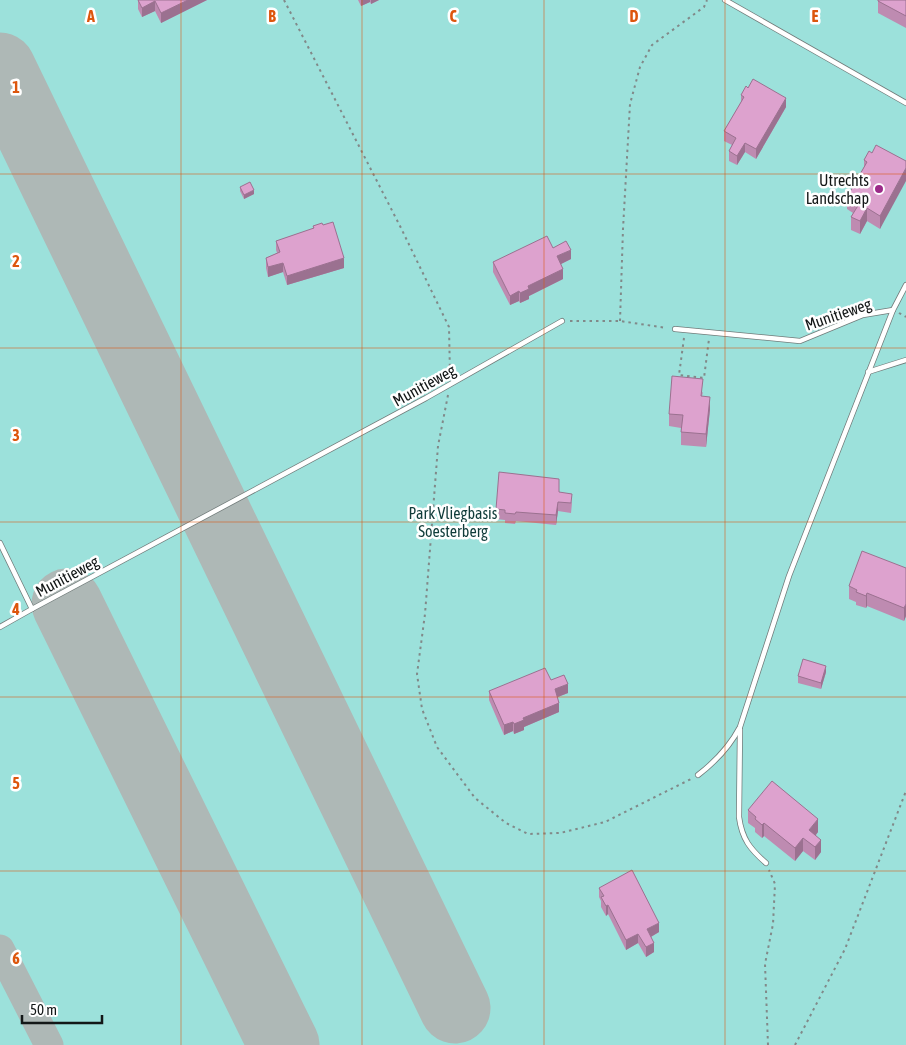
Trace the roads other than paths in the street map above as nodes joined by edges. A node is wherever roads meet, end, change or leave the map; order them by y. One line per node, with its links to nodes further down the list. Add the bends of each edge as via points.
1 (725, 0): 2 (lane)
2 (906, 103)
3 (906, 285): 4 (lane)
4 (893, 310): 6 (lane, Munitieweg, via 863,316 800,341); 8 (lane)
5 (562, 321): 10 (lane, Munitieweg, via 450,385)
6 (674, 329)
7 (906, 360): 8 (lane)
8 (868, 372): 12 (lane, via 789,576)
9 (0, 543): 10 (lane)
10 (32, 608): 11 (lane, Munitieweg)
11 (0, 627)
12 (740, 727): 13 (lane, via 720,756); 14 (lane, via 740,827 743,838)
13 (698, 776)
14 (766, 863)

